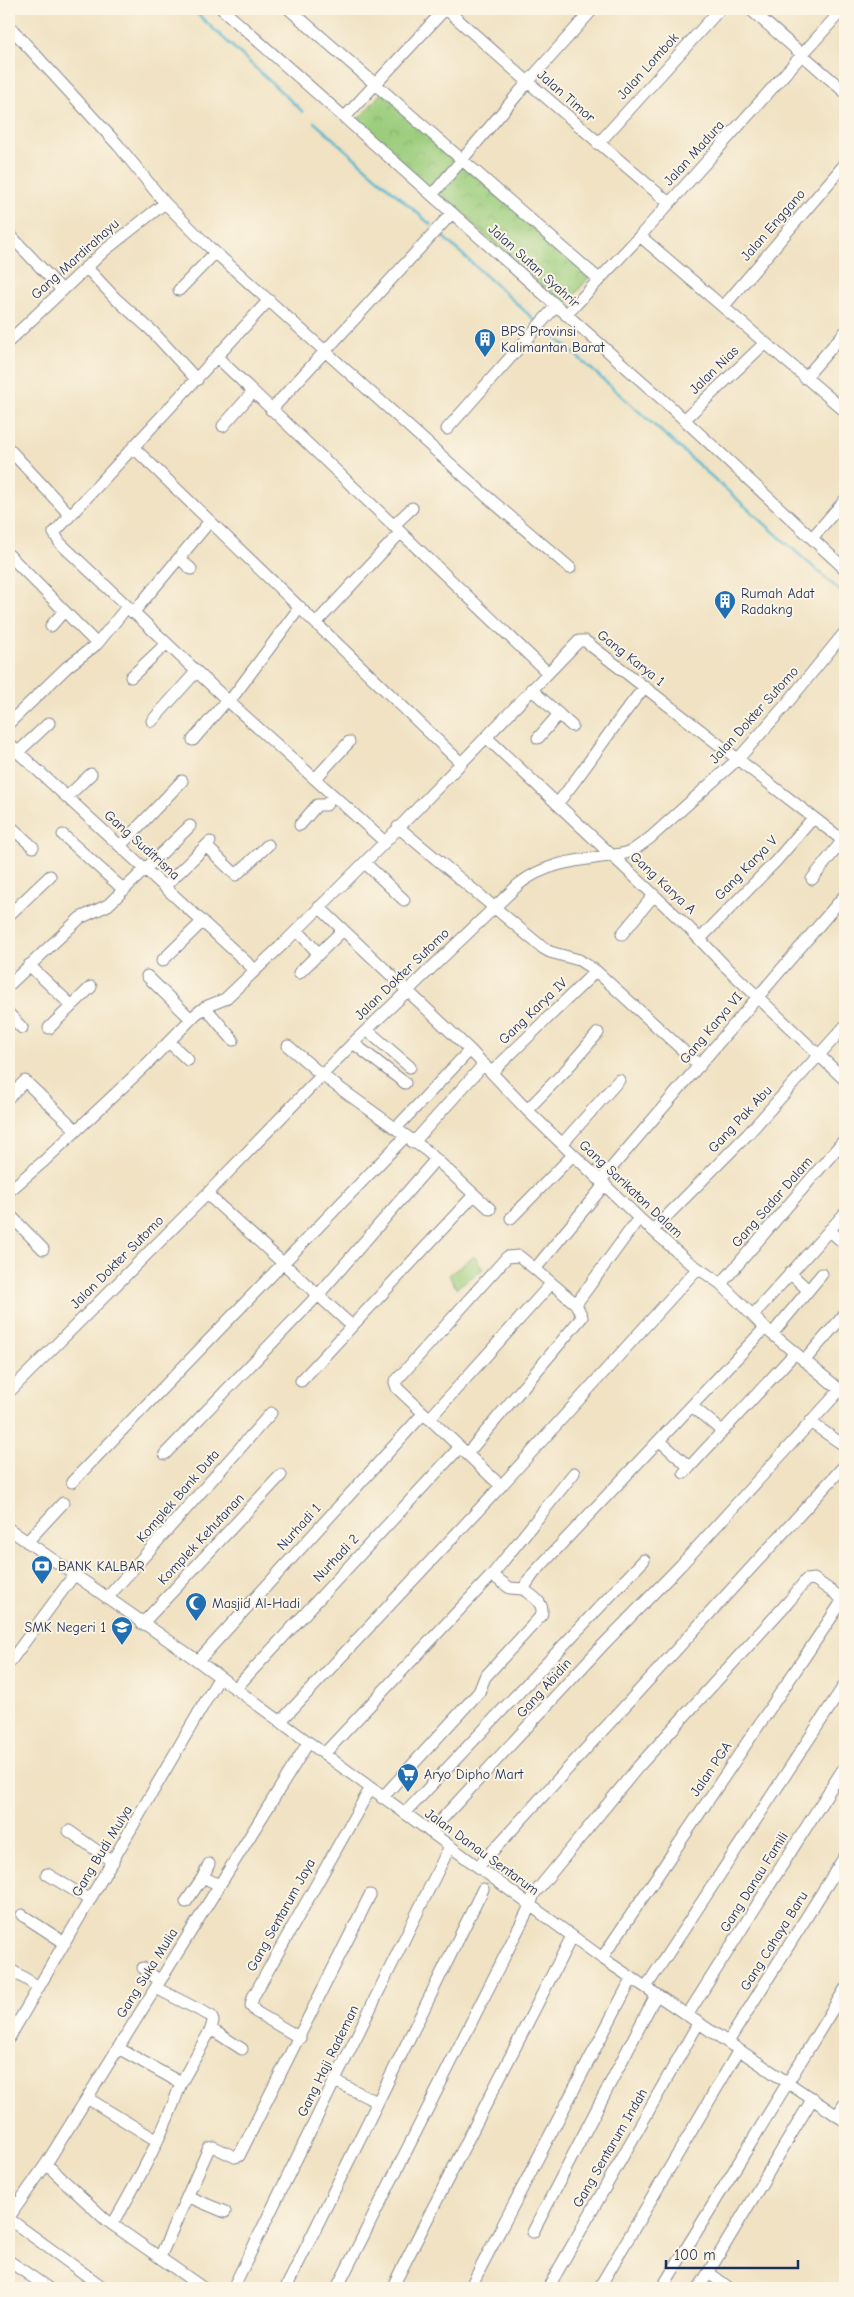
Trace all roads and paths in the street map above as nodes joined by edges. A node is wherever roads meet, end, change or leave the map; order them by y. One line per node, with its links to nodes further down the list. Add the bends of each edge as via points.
1 (222, 9): 13 (street, Jalan Sutan Syahrir)
2 (289, 9): 11 (street)
3 (446, 9): 10 (street, Jalan Timor); 11 (street)
4 (593, 9): 10 (street)
5 (720, 9): 14 (street, Jalan Lombok)
6 (750, 9): 9 (street)
7 (843, 9): 9 (street, Jalan Madura)
8 (9, 26): 18 (street, via 118,145)
9 (803, 53): 12 (street); 19 (street, Jalan Madura)
10 (528, 82): 14 (street, Jalan Timor); 15 (street)
11 (374, 84): 13 (street); 15 (street)
12 (845, 92)
13 (344, 118): 17 (street, Jalan Sutan Syahrir)
14 (598, 144): 19 (street, Jalan Timor)
15 (462, 162): 17 (street); 25 (street)
16 (845, 164): 30 (street, Jalan Enggano)
17 (432, 195): 20 (street, Jalan Sutan Syahrir)
18 (165, 203): 23 (street); 24 (street, Gang Mardirahayu)
19 (669, 203): 22 (street, Jalan Madura)
20 (452, 213): 29 (street, Jalan Sutan Syahrir); 35 (street)
21 (9, 234): 26 (street)
22 (640, 236): 25 (street, Jalan Madura); 30 (street)
23 (216, 253): 27 (street); 28 (street)
24 (86, 267): 26 (street, Gang Mardirahayu); 38 (street, via 152,331)
25 (600, 280): 31 (street, Jalan Madura)
26 (62, 290): 33 (street, Gang Mardirahayu)
27 (179, 290)
28 (269, 300): 35 (street); 36 (street)
29 (556, 306): 31 (street, Jalan Sutan Syahrir); 44 (street)
30 (723, 307): 34 (street)
31 (566, 315): 42 (street, Jalan Sutan Syahrir)
32 (845, 332): 37 (street)
33 (9, 341)
34 (765, 343): 37 (street); 42 (street, Jalan Nias)
35 (326, 351): 40 (street); 55 (street)
36 (218, 358): 38 (street); 39 (street)
37 (805, 378): 41 (street)
38 (196, 380): 45 (street)
39 (253, 392): 40 (street); 43 (street)
40 (271, 410): 51 (street)
41 (845, 411)
42 (684, 420): 52 (street, Jalan Sutan Syahrir)
43 (223, 426)
44 (447, 429)
45 (134, 448): 49 (street); 50 (street)
46 (9, 449): 49 (street)
47 (845, 500): 52 (street)
48 (412, 508): 51 (street)
49 (70, 515): 59 (street, via 55,531 56,538)
50 (210, 521): 54 (street); 58 (street)
51 (397, 530): 61 (street); 67 (street)
52 (812, 538): 56 (street, Jalan Sutan Syahrir)
53 (9, 555): 60 (street)
54 (179, 558): 57 (street); 59 (street)
55 (570, 568)
56 (845, 568)
57 (191, 569)
58 (300, 607): 61 (street); 71 (street)
59 (130, 610): 64 (street); 65 (street)
60 (64, 611): 62 (street); 64 (street)
61 (317, 622): 84 (street)
62 (51, 626)
63 (845, 632): 83 (street, Jalan Dokter Sutomo)
64 (97, 644): 74 (street, via 67,667)
65 (166, 644): 66 (street); 68 (street)
66 (196, 672): 71 (street); 73 (street)
67 (547, 672): 69 (street, Gang Karya 1, via 578,641 583,640); 70 (street, Gang Karya 1)
68 (131, 677)
69 (644, 688): 83 (street, Gang Karya 1); 90 (street)
70 (531, 689): 72 (street); 77 (street, Gang Karya 1)
71 (228, 701): 79 (street); 86 (street)
72 (559, 714): 76 (street); 78 (street)
73 (152, 721)
74 (9, 722)
75 (49, 723): 82 (street)
76 (572, 726)
77 (486, 737): 84 (street, Gang Karya 1); 90 (street, Gang Karya A)
78 (538, 738)
79 (193, 740)
80 (349, 742): 86 (street)
81 (9, 744): 82 (street, Gang Suditrisna)
82 (18, 752): 89 (street, Gang Suditrisna)
83 (738, 759): 91 (street, Gang Karya 1); 102 (street, Jalan Dokter Sutomo, via 650,838 632,851)
84 (461, 763): 95 (street, Gang Karya 1)
85 (91, 774): 89 (street)
86 (315, 779): 88 (street)
87 (182, 781): 101 (street)
88 (333, 796): 93 (street, via 326,805 316,806); 98 (street)
89 (67, 797): 101 (street, Gang Suditrisna)
90 (557, 804): 102 (street, Gang Karya A)
91 (813, 818): 97 (street, Gang Karya 1); 119 (street, Gang Karya V)
92 (9, 825): 100 (street)
93 (300, 825)
94 (190, 826): 104 (street)
95 (398, 827): 98 (street, Gang Karya 1); 112 (street)
96 (63, 835): 108 (street)
97 (844, 841): 106 (street)
98 (385, 842): 103 (street, Gang Karya 1)
99 (268, 845): 107 (street, via 236,875 208,844)
100 (33, 846)
101 (120, 846): 104 (street, Gang Suditrisna)
102 (612, 856): 109 (street, Gang Karya A); 112 (street, Jalan Dokter Sutomo, via 539,870)
103 (365, 863): 111 (street); 113 (street, Gang Karya 1)
104 (146, 869): 107 (street, Gang Suditrisna); 108 (street)
105 (50, 876): 114 (street)
106 (812, 879)
107 (165, 886): 115 (street, Gang Suditrisna)
108 (124, 890): 122 (street, via 103,908 80,918)
109 (654, 895): 118 (street); 119 (street, Gang Karya A)
110 (845, 895): 130 (street, Gang Karya VI)
111 (404, 900)
112 (495, 906): 124 (street, via 543,948 579,960); 129 (street, Jalan Dokter Sutomo)
113 (319, 908): 116 (street, Gang Karya 1); 117 (street, Gang Sarikaton Dalam)
114 (9, 915)
115 (203, 921): 121 (street); 123 (street, Gang Suditrisna)
116 (298, 930): 120 (street); 123 (street, Gang Karya 1)
117 (342, 930): 120 (street); 129 (street, Gang Sarikaton Dalam)
118 (622, 934)
119 (700, 939): 130 (street, Gang Karya A)
120 (318, 953): 125 (street)
121 (162, 961)
122 (29, 965): 127 (street); 131 (street)
123 (255, 970): 132 (street, Gang Karya 1, via 222,1001)
124 (596, 971): 147 (street); 149 (street, Gang Karya IV)
125 (299, 973)
126 (147, 976): 134 (street)
127 (9, 985)
128 (90, 987): 131 (street)
129 (407, 992): 138 (street, Jalan Dokter Sutomo); 144 (street, Gang Sarikaton Dalam)
130 (756, 996): 145 (street, Gang Karya A); 147 (street, Gang Karya VI)
131 (71, 1005): 137 (street)
132 (205, 1007): 134 (street, Gang Karya 1); 140 (street)
133 (9, 1014): 136 (street)
134 (191, 1019): 141 (street, Gang Karya 1)
135 (845, 1026): 145 (street, Gang Pak Abu)
136 (22, 1028)
137 (49, 1028)
138 (366, 1030): 142 (street, Jalan Dokter Sutomo); 148 (street)
139 (598, 1033): 155 (street)
140 (233, 1040)
141 (169, 1042): 146 (street); 157 (street, Gang Karya 1)
142 (353, 1043): 150 (street, Jalan Dokter Sutomo); 153 (street)
143 (288, 1046): 150 (street)
144 (470, 1050): 149 (street, Gang Sarikaton Dalam); 156 (street)
145 (818, 1054): 152 (street, Gang Karya A); 172 (street, Gang Pak Abu, via 748,1134)
146 (188, 1060)
147 (700, 1066): 163 (street, Gang Karya VI)
148 (410, 1067)
149 (488, 1068): 155 (street, Gang Sarikaton Dalam); 159 (street, Gang Karya IV)
150 (323, 1076): 156 (street); 165 (street, Jalan Dokter Sutomo)
151 (619, 1080): 160 (street)
152 (845, 1080)
153 (405, 1083)
154 (9, 1097): 157 (street, via 25,1081)
155 (526, 1110): 160 (street, Gang Sarikaton Dalam)
156 (396, 1128): 159 (street)
157 (76, 1130): 164 (street, Gang Karya 1)
158 (845, 1139): 182 (street, Gang Sadar Dalam)
159 (409, 1140): 162 (street); 176 (street, Gang Karya IV)
160 (562, 1144): 161 (street, Gang Sarikaton Dalam)
161 (573, 1155): 163 (street, Gang Sarikaton Dalam); 170 (street)
162 (436, 1160): 166 (street); 184 (street)
163 (603, 1182): 171 (street, Gang Sarikaton Dalam); 177 (street, Gang Karya VI)
164 (9, 1191)
165 (207, 1194): 176 (street); 192 (street, Jalan Dokter Sutomo)
166 (474, 1195): 167 (street); 188 (street)
167 (490, 1209)
168 (845, 1213): 173 (street)
169 (9, 1214): 175 (street)
170 (512, 1218)
171 (639, 1218): 172 (street, Gang Sarikaton Dalam); 185 (street)
172 (653, 1230): 178 (street, Gang Sarikaton Dalam)
173 (829, 1230): 174 (street); 179 (street)
174 (845, 1244)
175 (43, 1249)
176 (284, 1261): 184 (street); 206 (street, Gang Karya IV)
177 (534, 1269): 181 (street); 196 (street, via 519,1256 507,1257 396,1381 396,1387)
178 (697, 1269): 182 (street, Gang Sarikaton Dalam); 207 (street)
179 (790, 1273): 183 (street); 187 (street)
180 (822, 1274): 183 (street)
181 (552, 1284): 185 (street); 196 (street, Nurhadi 1)
182 (721, 1284): 187 (street, Gang Sarikaton Dalam)
183 (808, 1290): 189 (street)
184 (319, 1294): 188 (street); 202 (street)
185 (576, 1304): 201 (street, Nurhadi 2, via 582,1314 580,1321)
186 (845, 1314): 190 (street)
187 (753, 1315): 189 (street, Gang Sarikaton Dalam)
188 (352, 1326): 191 (street)
189 (768, 1331): 190 (street, Gang Sarikaton Dalam); 194 (street)
190 (799, 1358): 193 (street, Gang Sarikaton Dalam); 198 (street)
191 (301, 1381)
192 (9, 1392)
193 (844, 1392): 197 (street, Gang Abidin)
194 (692, 1406): 198 (street); 199 (street)
195 (270, 1413): 215 (street, Komplek Bank Duta)
196 (426, 1416): 201 (street); 218 (street, Nurhadi 1)
197 (810, 1422): 200 (street); 232 (street, Gang Abidin, via 681,1565)
198 (722, 1431): 199 (street, via 686,1470)
199 (660, 1440): 214 (street, via 534,1573)
200 (845, 1446)
201 (463, 1451): 207 (street); 222 (street, Nurhadi 2)
202 (165, 1454)
203 (845, 1465): 237 (street)
204 (574, 1473): 213 (street)
205 (281, 1474): 217 (street, Komplek Kehutanan)
206 (72, 1482)
207 (501, 1486): 223 (street)
208 (63, 1503): 210 (street)
209 (9, 1529): 210 (street, Jalan Danau Sentarum)
210 (27, 1542): 212 (street, Jalan Danau Sentarum)
211 (644, 1560): 230 (street)
212 (74, 1575): 215 (street, Jalan Danau Sentarum); 219 (street)
213 (492, 1575): 214 (street, via 510,1588); 225 (street)
214 (523, 1589): 229 (street, via 541,1604 541,1616 485,1677 479,1692)
215 (107, 1598): 217 (street, Jalan Danau Sentarum)
216 (844, 1599): 245 (street, via 814,1578 806,1580 638,1767 534,1894); 249 (street, Jalan PGA)
217 (142, 1624): 218 (street, Jalan Danau Sentarum)
218 (198, 1662): 220 (street, Jalan Danau Sentarum)
219 (9, 1663)
220 (219, 1678): 222 (street, Jalan Danau Sentarum); 235 (street, Gang Budi Mulya)
221 (845, 1684): 255 (street)
222 (235, 1690): 223 (street, Jalan Danau Sentarum)
223 (280, 1722): 224 (street, Jalan Danau Sentarum)
224 (308, 1743): 225 (street, Jalan Danau Sentarum); 241 (street, Gang Suka Mulia)
225 (324, 1754): 228 (street, Jalan Danau Sentarum)
226 (845, 1766): 227 (street, Gang Danau Famili)
227 (842, 1779): 258 (street, Gang Danau Famili)
228 (370, 1788): 229 (street, Jalan Danau Sentarum); 262 (street, Gang Sentarum Jaya, via 253,1997 251,2006 256,2012)
229 (382, 1798): 230 (street, Jalan Danau Sentarum)
230 (405, 1813): 232 (street, Jalan Danau Sentarum)
231 (69, 1831): 235 (street)
232 (430, 1832): 233 (street, Jalan Danau Sentarum)
233 (450, 1846): 237 (street, Jalan Danau Sentarum); 267 (street, Gang Haji Rademan)
234 (845, 1856): 263 (street, Gang Cahaya Baru)
235 (113, 1862): 243 (street, Gang Budi Mulya)
236 (209, 1864): 239 (street)
237 (478, 1867): 240 (street, Jalan Danau Sentarum)
238 (47, 1874): 243 (street)
239 (203, 1877): 241 (street); 244 (street)
240 (486, 1882): 245 (street, Jalan Danau Sentarum); 272 (street)
241 (219, 1885): 253 (street, Gang Suka Mulia)
242 (370, 1896): 262 (street)
243 (90, 1900): 248 (street, Gang Budi Mulya)
244 (186, 1902)
245 (530, 1906): 247 (street, Jalan Danau Sentarum); 290 (street)
246 (22, 1915): 248 (street)
247 (572, 1936): 249 (street, Jalan Danau Sentarum); 291 (street)
248 (65, 1943): 254 (street, Gang Budi Mulya)
249 (602, 1958): 252 (street, Jalan Danau Sentarum)
250 (143, 1968): 253 (street)
251 (9, 1969): 254 (street)
252 (632, 1978): 255 (street, Jalan Danau Sentarum); 292 (street)
253 (158, 1984): 260 (street, via 211,2016); 264 (street, Gang Suka Mulia)
254 (39, 1987): 261 (street, Gang Budi Mulya)
255 (646, 1987): 257 (street, Jalan Danau Sentarum)
256 (845, 1989): 268 (street)
257 (656, 1994): 258 (street, Jalan Danau Sentarum); 281 (street)
258 (688, 2014): 259 (street, Jalan Danau Sentarum)
259 (699, 2022): 263 (street, Jalan Danau Sentarum); 293 (street, Gang Sentarum Indah)
260 (211, 2029): 265 (street); 269 (street)
261 (9, 2038)
262 (300, 2038): 277 (street, via 239,2156 209,2148)
263 (728, 2042): 266 (street, Jalan Danau Sentarum)
264 (118, 2048): 269 (street); 270 (street, Gang Suka Mulia)
265 (242, 2049)
266 (739, 2050): 268 (street, Jalan Danau Sentarum); 294 (street)
267 (335, 2081): 272 (street); 288 (street, Gang Haji Rademan)
268 (788, 2081): 271 (street, Jalan Danau Sentarum); 295 (street)
269 (181, 2083): 275 (street)
270 (87, 2098): 275 (street); 276 (street, Gang Suka Mulia)
271 (813, 2098): 274 (street, Jalan Danau Sentarum); 284 (street)
272 (376, 2102): 289 (street)
273 (845, 2103): 274 (street)
274 (841, 2119)
275 (156, 2140): 280 (street, via 142,2175)
276 (46, 2164): 279 (street, Gang Suka Mulia); 280 (street)
277 (188, 2197): 278 (street); 282 (street)
278 (225, 2212)
279 (9, 2218): 286 (street)
280 (113, 2224): 282 (street)
281 (533, 2232)
282 (160, 2257): 287 (street)
283 (9, 2261): 285 (street)
284 (709, 2273): 296 (street); 297 (street)
285 (48, 2288)
286 (104, 2288)
287 (203, 2288)
288 (233, 2288)
289 (286, 2288)
290 (337, 2288)
291 (392, 2288)
292 (470, 2288)
293 (548, 2288)
294 (599, 2288)
295 (662, 2288)
296 (700, 2288)
297 (729, 2288)

